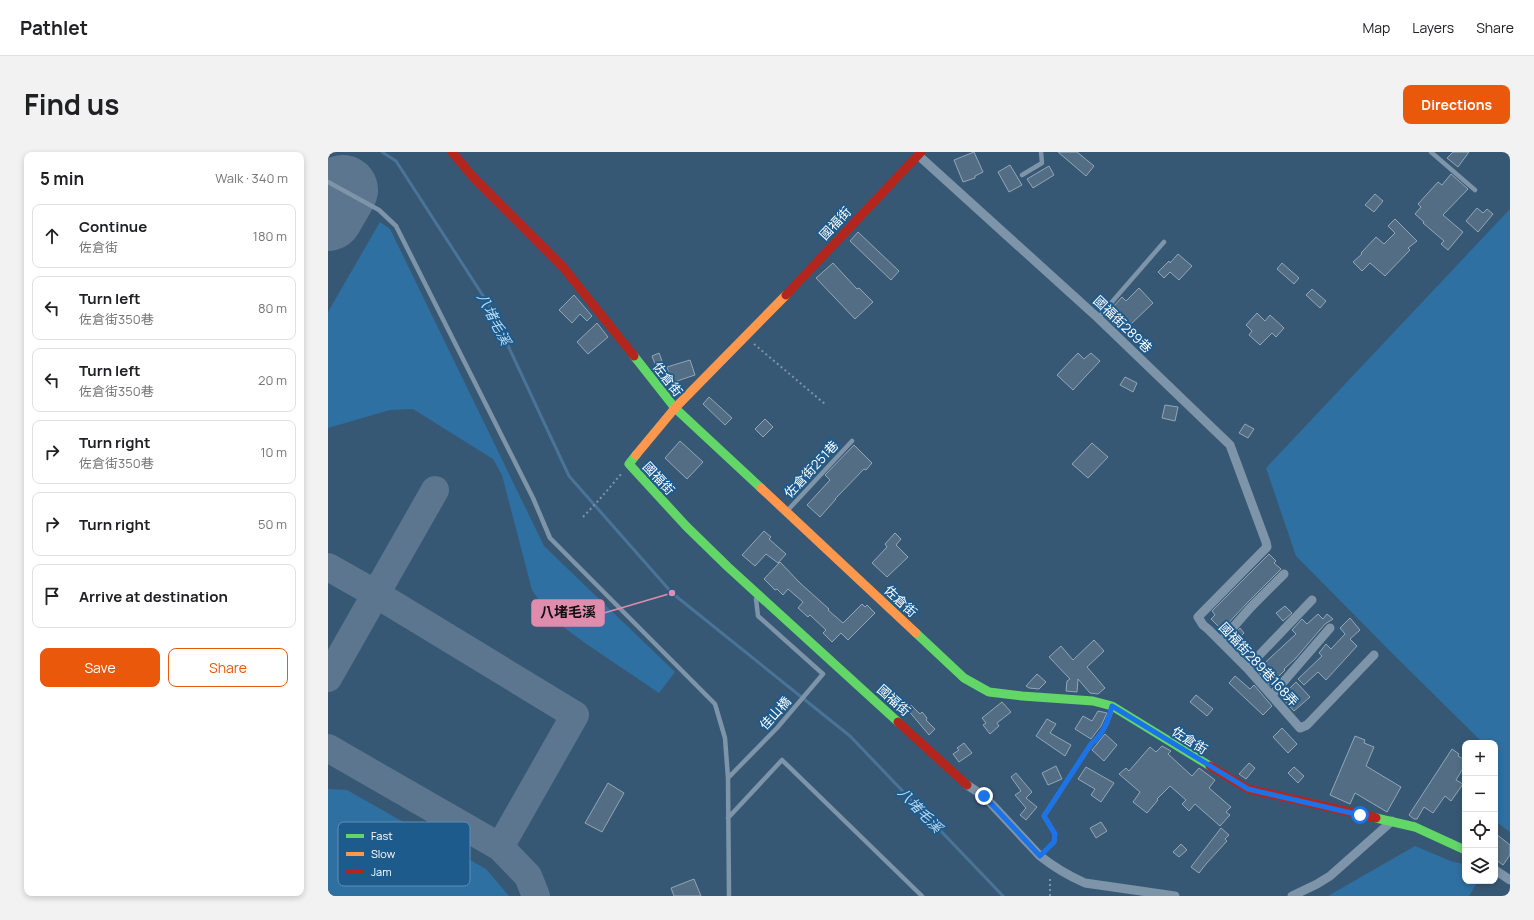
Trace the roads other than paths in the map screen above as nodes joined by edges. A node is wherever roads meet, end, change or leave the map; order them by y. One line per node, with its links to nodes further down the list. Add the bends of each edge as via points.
1 (452, 152): 10 (street, 佐倉街, via 474,178 564,266)
2 (1041, 152): 5 (lane, via 1042,163)
3 (1431, 152): 7 (lane)
4 (920, 154): 9 (street, 國福街289巷); 10 (street, 國福街)
5 (1022, 175)
6 (328, 182): 23 (lane, via 379,210 396,226 533,498 550,538 715,704 725,738)
7 (1475, 190)
8 (1164, 242): 9 (lane)
9 (1098, 318): 13 (street, 國福街289巷, via 1230,445)
10 (675, 408): 12 (street, 佐倉街); 15 (street, 國福街, via 629,464 694,534)
11 (852, 442): 12 (lane, 佐倉街251巷)
12 (786, 512): 22 (street, 佐倉街, via 964,678 989,692 1093,700)
13 (1266, 542): 18 (street, 國福街289巷168弄, via 1267,547 1198,617)
14 (1284, 574): 18 (street)
15 (756, 593): 23 (lane, 佳山橋, via 758,616 823,674 777,728); 27 (street, 國福街, via 967,785 984,796)
16 (1312, 600): 20 (street)
17 (1330, 628): 21 (street)
18 (1221, 641): 20 (street, 國福街289巷168弄)
19 (1374, 655): 21 (street, 國福街289巷168弄, via 1307,725 1300,728)
20 (1247, 668): 21 (street, 國福街289巷168弄)
21 (1272, 695)
22 (1112, 706): 25 (street, 佐倉街, via 1248,789); 27 (lane, via 1103,731 1091,744 1044,816 1055,834 1054,842)
23 (728, 778): 24 (lane)
24 (728, 818): 30 (lane); 31 (lane, via 782,760)
25 (1392, 821): 26 (street, 佐倉街, via 1415,827); 33 (street, via 1330,876)
26 (1462, 848)
27 (1040, 856): 32 (street, via 1085,883)
28 (1498, 872): 29 (street)
29 (1510, 880)
30 (729, 896)
31 (922, 896)
32 (1175, 896)
33 (1292, 896)

